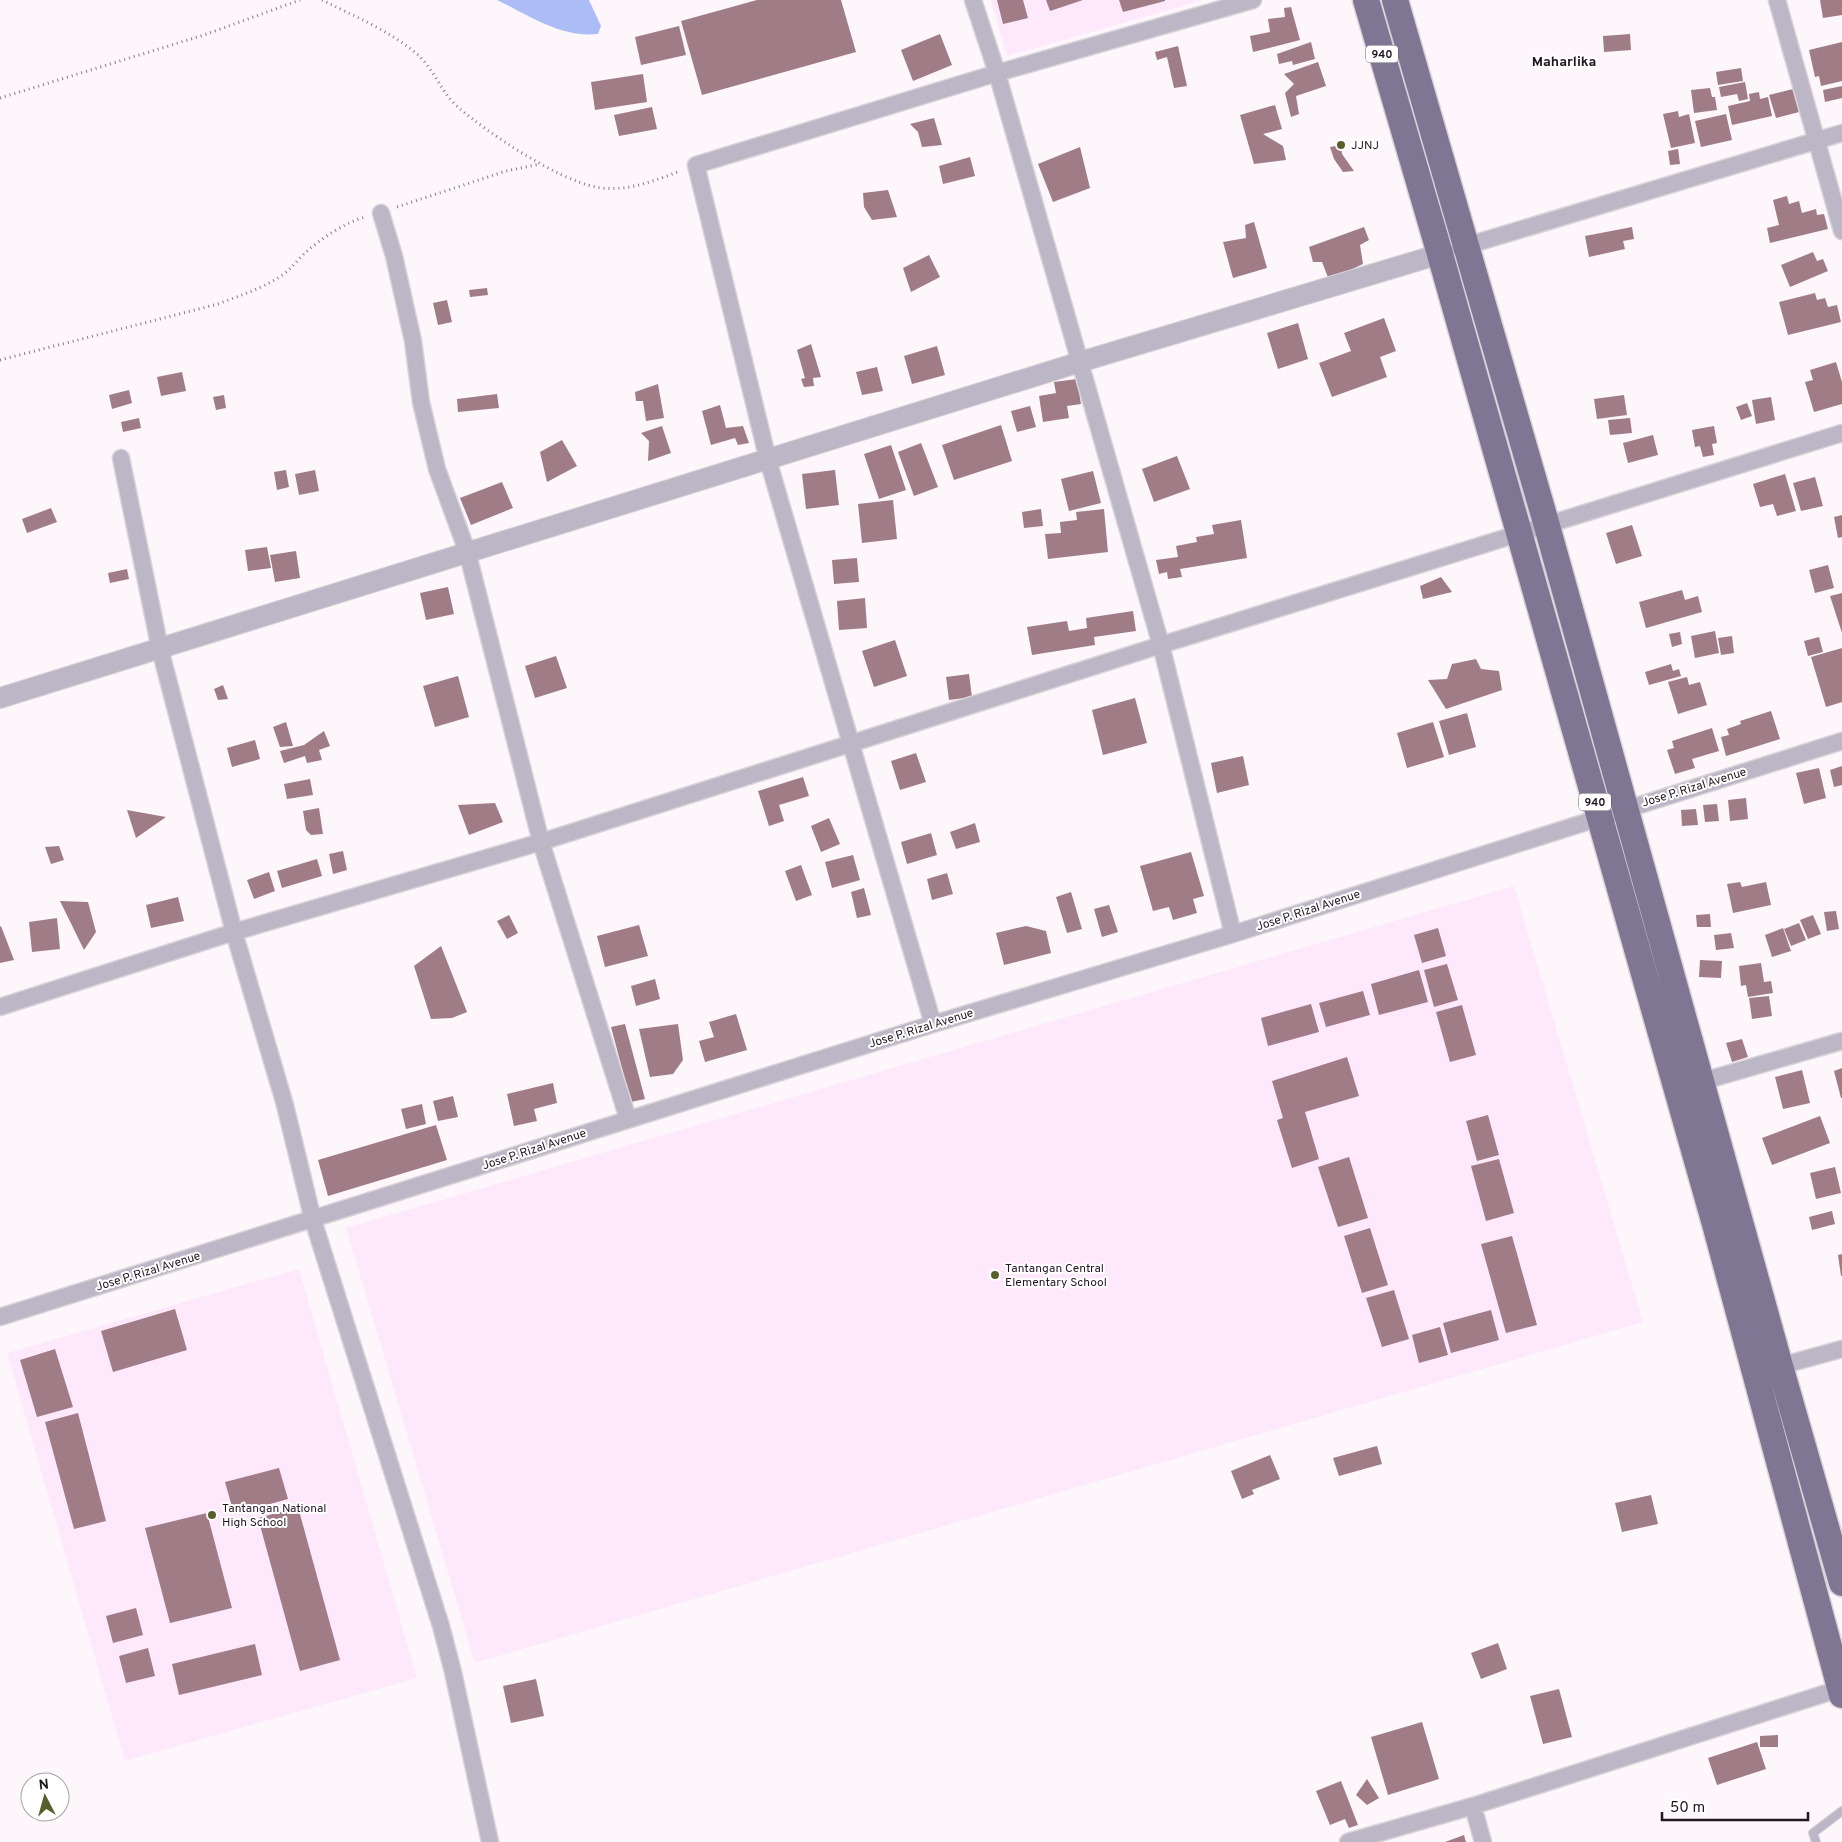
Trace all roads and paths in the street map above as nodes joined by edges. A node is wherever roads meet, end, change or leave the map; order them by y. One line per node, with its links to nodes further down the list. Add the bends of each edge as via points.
1 (300, 0): 9 (path, via 204,34)
2 (322, 0): 12 (path, via 376,27 417,54 431,67 457,107)
3 (973, 0): 8 (street)
4 (1253, 0): 8 (street)
5 (1366, 0): 17 (highway, 940)
6 (1396, 0): 16 (highway, 940)
7 (1777, 0): 11 (street)
8 (997, 73): 13 (street); 19 (street)
9 (0, 98)
10 (1842, 133): 11 (street)
11 (1818, 140): 15 (street); 16 (street)
12 (540, 164): 13 (path, via 597,188 648,183); 14 (path, via 506,171)
13 (696, 165): 22 (street)
14 (381, 213): 18 (path, via 361,218 330,234 286,272 245,294 218,304); 25 (street, via 413,341 421,402 437,469)
15 (1842, 231)
16 (1468, 246): 17 (street); 23 (highway, 940)
17 (1440, 254): 19 (street); 24 (highway, 940)
18 (0, 360)
19 (1080, 362): 22 (street); 26 (street)
20 (1842, 433): 23 (street)
21 (121, 458): 27 (street)
22 (768, 460): 25 (street); 30 (street)
23 (1547, 526): 24 (street); 31 (highway, 940)
24 (1520, 534): 26 (street); 32 (highway, 940)
25 (467, 551): 27 (street); 33 (street)
26 (1162, 645): 30 (street); 35 (street)
27 (160, 649): 28 (street); 34 (street)
28 (0, 698)
29 (1842, 741): 31 (street, Jose P. Rizal Avenue)
30 (852, 744): 33 (street); 37 (street)
31 (1627, 808): 32 (street, Jose P. Rizal Avenue); 39 (highway, 940)
32 (1599, 817): 35 (street, Jose P. Rizal Avenue); 40 (highway, 940)
33 (542, 842): 34 (street); 41 (street)
34 (234, 932): 36 (street); 42 (street, via 285,1106)
35 (1233, 934): 37 (street, Jose P. Rizal Avenue)
36 (0, 1007)
37 (934, 1024): 41 (street, Jose P. Rizal Avenue)
38 (1842, 1041): 39 (street)
39 (1702, 1081): 40 (street); 45 (highway, 940)
40 (1675, 1088): 46 (highway, 940)
41 (628, 1119): 42 (street, Jose P. Rizal Avenue)
42 (313, 1220): 43 (street, Jose P. Rizal Avenue); 51 (street, via 441,1626)
43 (0, 1317)
44 (1842, 1349): 45 (street)
45 (1780, 1366): 46 (street); 47 (highway, 940)
46 (1754, 1373): 48 (highway, 940)
47 (1842, 1583)
48 (1841, 1691): 49 (street)
49 (1473, 1806): 52 (street); 53 (street)
50 (1842, 1811): 54 (lane, via 1813,1832)
51 (490, 1842)
52 (1348, 1842)
53 (1483, 1842)
54 (1816, 1842)

